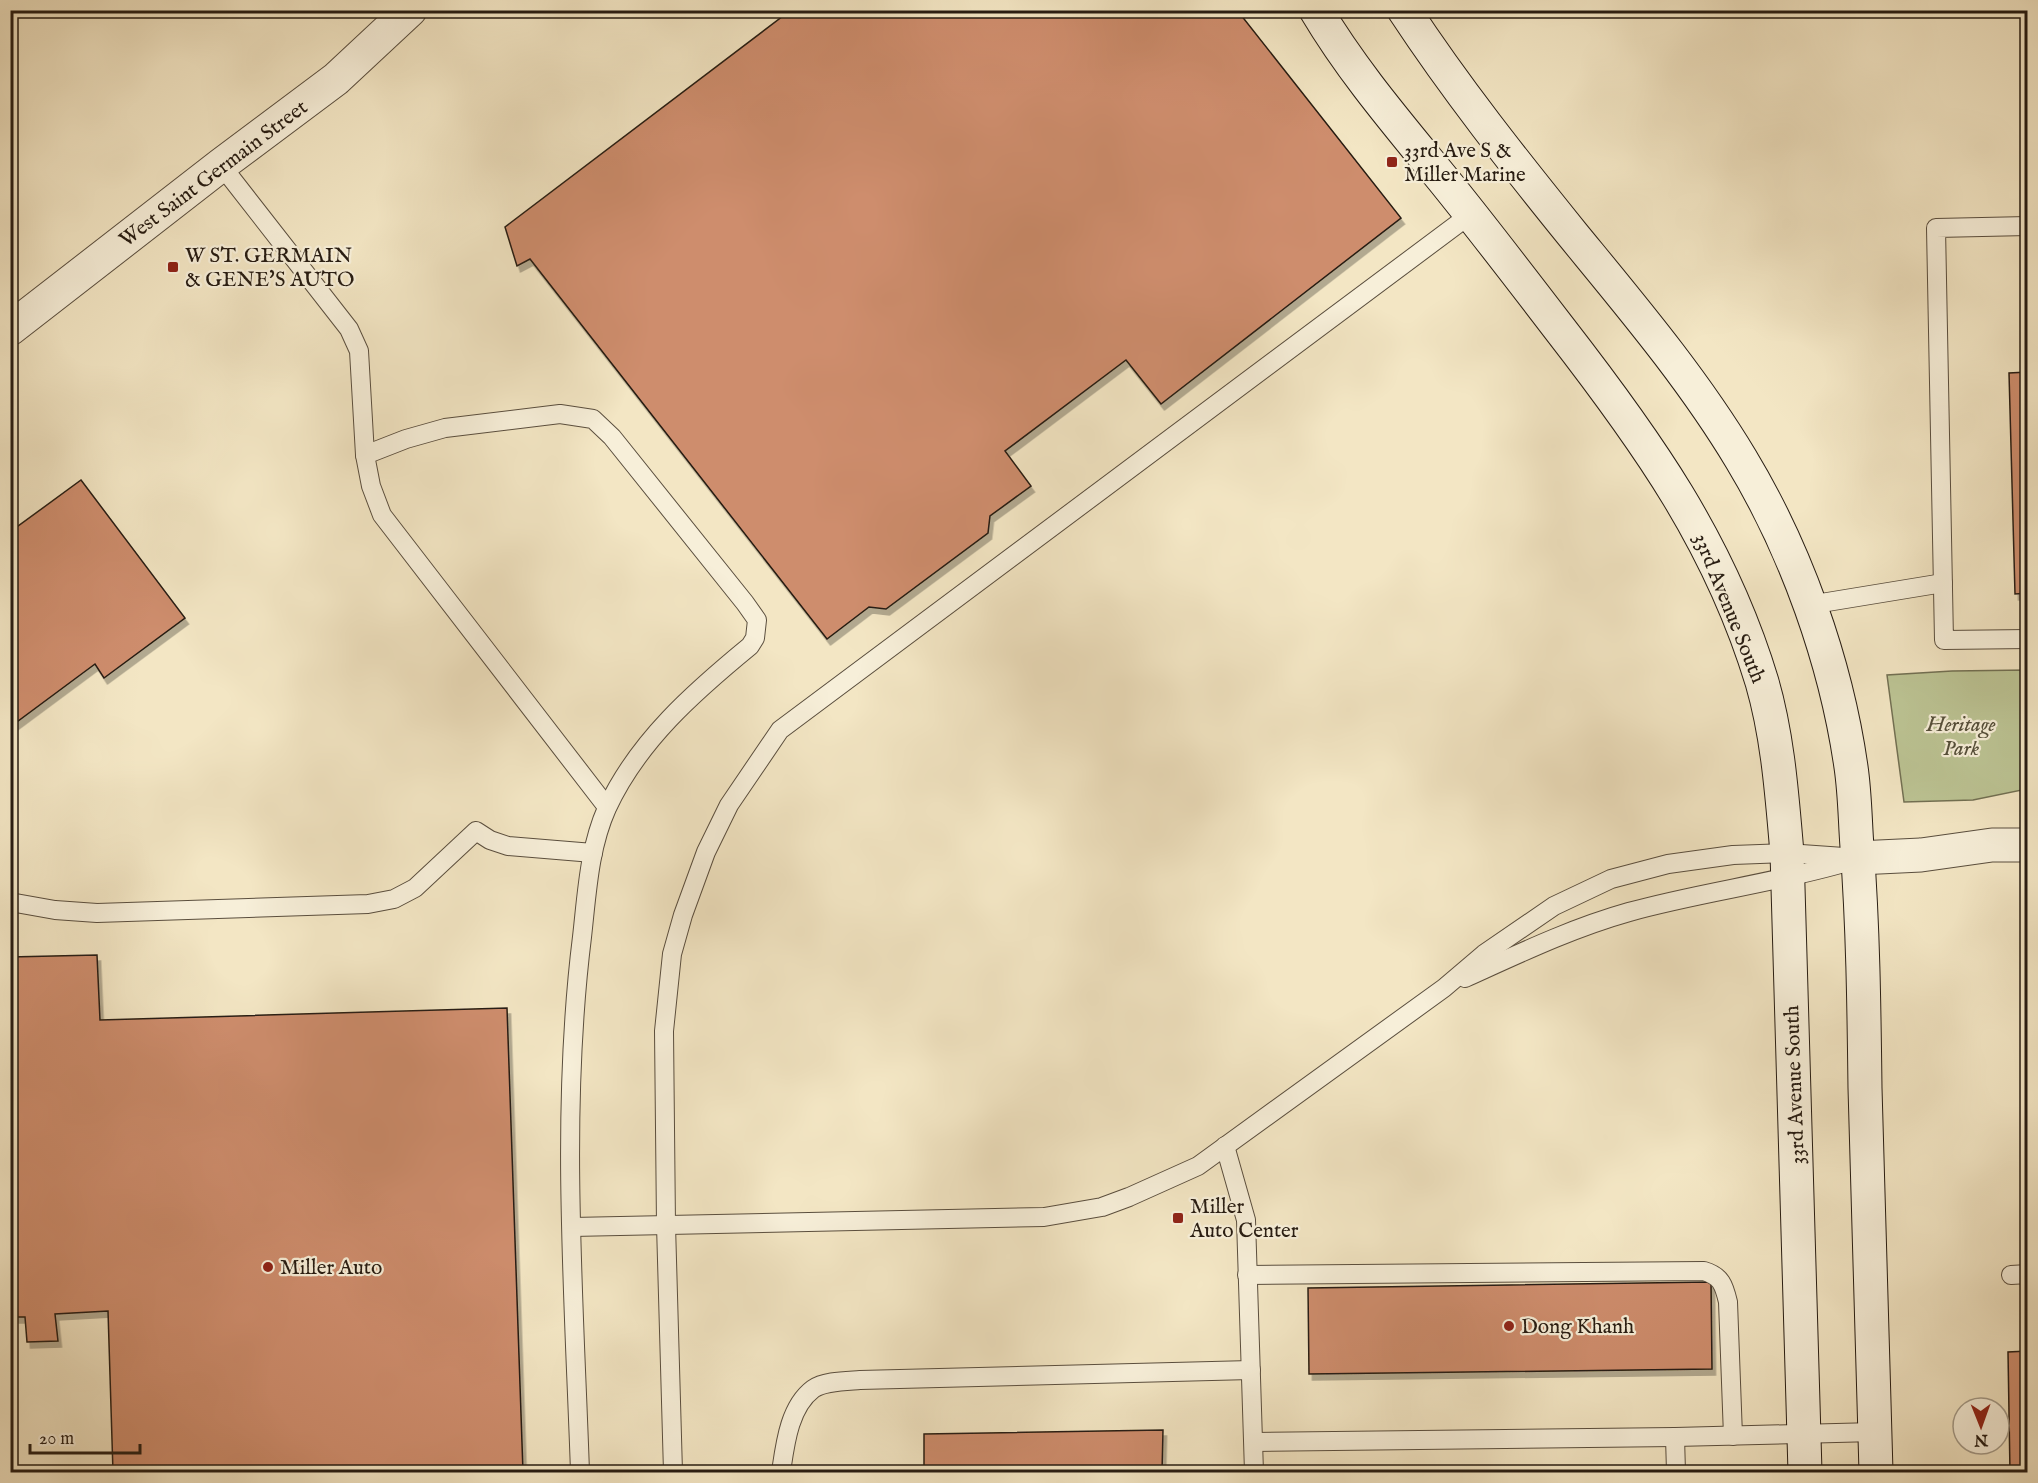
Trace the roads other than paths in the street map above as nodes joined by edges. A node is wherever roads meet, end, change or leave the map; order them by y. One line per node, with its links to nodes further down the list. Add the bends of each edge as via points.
1 (410, 10): 4 (main road, West Saint Germain Street, via 336,79)
2 (1316, 10): 5 (main road, 33rd Avenue South, via 1363,80)
3 (1405, 11): 10 (main road, via 1532,185 1685,375 1741,459 1782,538)
4 (221, 165): 7 (main road, West Saint Germain Street); 8 (lane, via 349,329 359,351)
5 (1471, 214): 16 (main road, 33rd Avenue South, via 1636,430 1711,552 1762,684 1779,767); 20 (lane, via 780,730 729,805 710,843 672,954 664,1032)
6 (2028, 226): 9 (lane, via 1936,228)
7 (10, 329)
8 (365, 455): 12 (lane, via 382,515); 12 (lane, via 446,428 560,414 593,420 612,437 757,620 750,646 685,701 653,736)
9 (1943, 583): 10 (lane); 11 (lane, via 1944,640)
10 (1809, 605): 15 (main road, via 1846,739)
11 (2028, 639)
12 (607, 807): 14 (lane)
13 (2028, 845): 15 (main road)
14 (593, 853): 17 (lane, via 508,846 476,831 415,888 394,899 368,904 97,913); 21 (lane, via 574,1019)
15 (1858, 858): 16 (lane); 16 (lane); 24 (main road)
16 (1788, 865): 18 (lane, via 1546,941); 18 (lane, via 1733,855 1611,879 1554,906); 25 (main road, 33rd Avenue South)
17 (10, 902)
18 (1444, 988): 19 (lane)
19 (1225, 1146): 20 (lane, via 1198,1166 1130,1197 1102,1207 1044,1217); 22 (lane, via 1246,1220)
20 (666, 1226): 21 (lane); 30 (lane)
21 (572, 1227): 29 (lane)
22 (1247, 1275): 23 (lane); 26 (lane, via 1704,1271 1720,1278 1728,1302)
23 (1251, 1370): 28 (lane); 31 (lane, via 827,1384 813,1388 799,1405 788,1431)
24 (1875, 1432): 25 (lane); 35 (main road)
25 (1804, 1434): 26 (lane); 34 (main road, 33rd Avenue South)
26 (1733, 1436): 27 (lane)
27 (1675, 1437): 28 (lane); 33 (lane)
28 (1254, 1442): 32 (lane)
29 (580, 1473)
30 (673, 1473)
31 (781, 1473)
32 (1254, 1473)
33 (1676, 1473)
34 (1805, 1473)
35 (1876, 1473)

